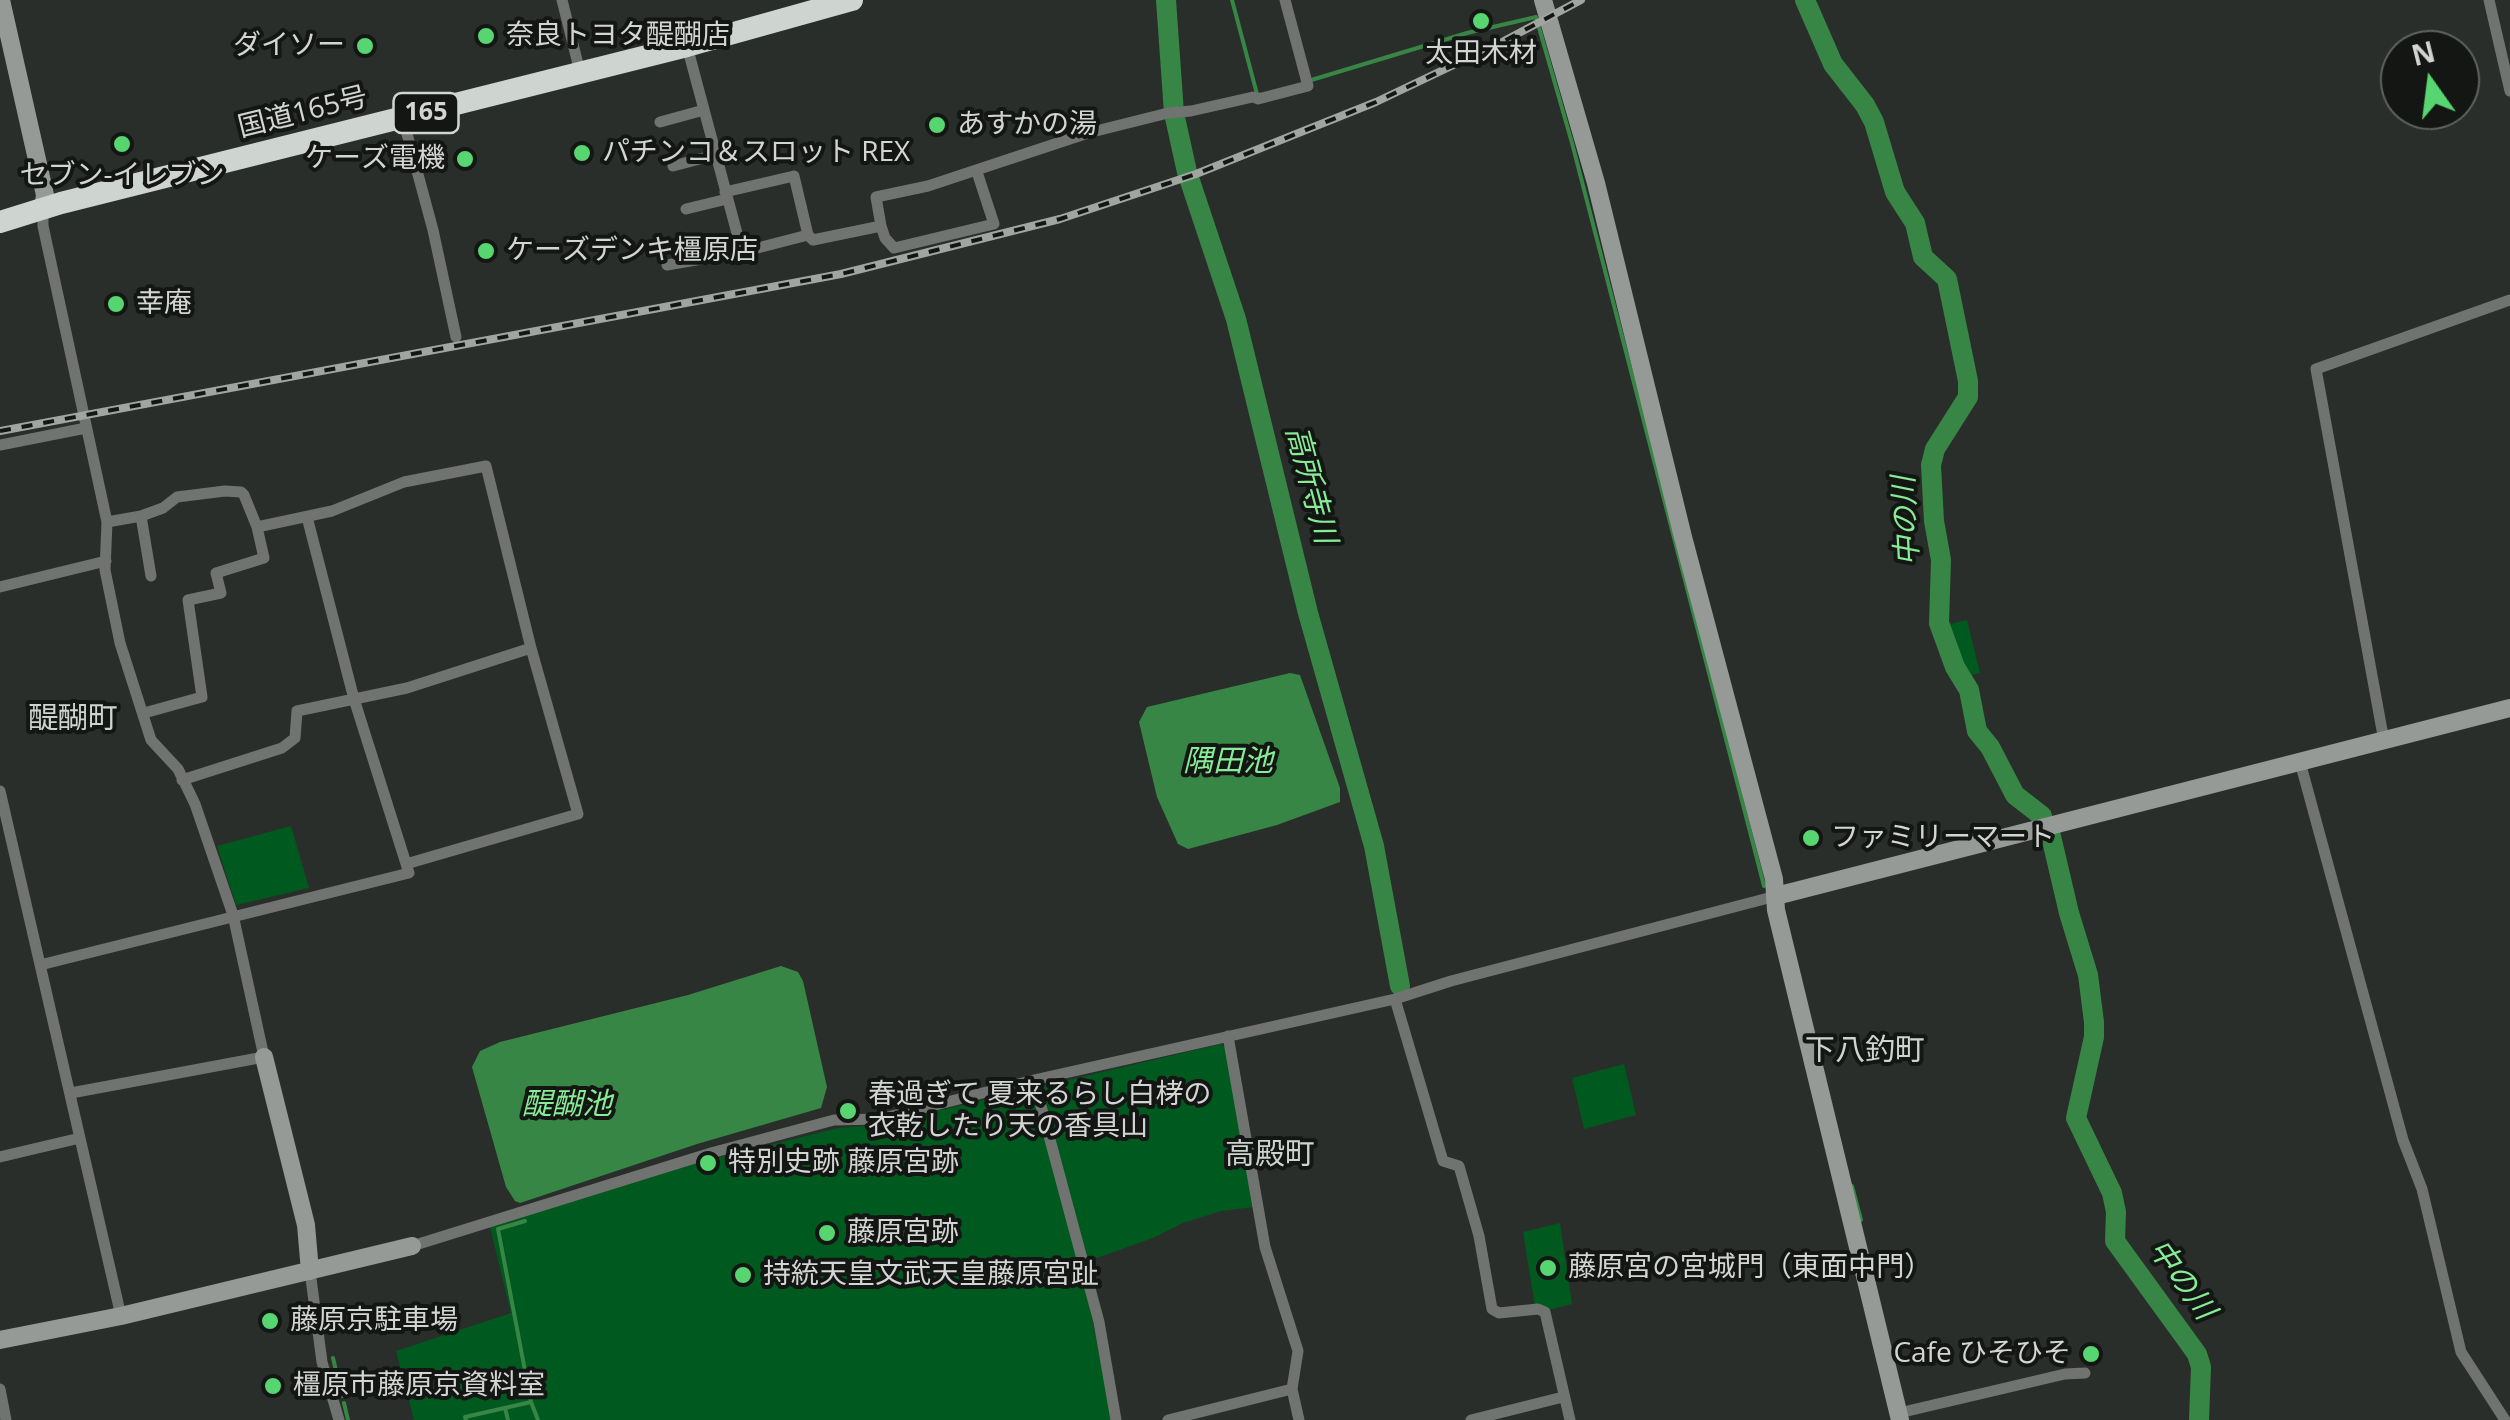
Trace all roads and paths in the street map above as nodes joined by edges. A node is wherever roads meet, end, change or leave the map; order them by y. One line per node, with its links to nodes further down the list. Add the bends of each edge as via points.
1 (2, 0): 7 (street)
2 (562, 0): 9 (street)
3 (850, 0): 8 (highway, 国道165号 / 165)
4 (1285, 0): 16 (street, via 1308,86 1088,134)
5 (1543, 0): 45 (street)
6 (2489, 0): 10 (street)
7 (4, 24): 18 (street)
8 (687, 46): 9 (highway, 国道165号 / 165); 11 (street)
9 (580, 72): 12 (highway, 国道165号 / 165)
10 (2510, 91)
11 (704, 110): 13 (street); 14 (street)
12 (404, 119): 18 (highway, 国道165号 / 165); 26 (street)
13 (660, 122)
14 (715, 155): 15 (street); 17 (street)
15 (673, 166)
16 (978, 172): 21 (street, via 876,197); 21 (street, via 994,224 894,248)
17 (726, 195): 19 (street); 22 (street, via 794,176); 23 (street)
18 (43, 208): 20 (highway, 国道165号 / 165); 27 (street)
19 (686, 209)
20 (0, 222)
21 (881, 226): 22 (street, via 813,240)
22 (808, 235): 23 (street)
23 (742, 252): 24 (street)
24 (667, 265)
25 (2510, 300): 40 (street, via 2316,369)
26 (456, 337)
27 (86, 428): 28 (street); 31 (street)
28 (0, 444)
29 (141, 516): 31 (street); 32 (street, via 177,498 241,492); 34 (street)
30 (307, 517): 32 (street); 36 (street, via 404,482 486,466); 37 (street)
31 (107, 522): 33 (street)
32 (257, 527): 39 (street, via 264,558 216,573 221,593 188,600 202,697)
33 (106, 561): 35 (street); 39 (street, via 120,643)
34 (151, 576)
35 (0, 587)
36 (531, 648): 37 (street); 44 (street, via 578,814)
37 (354, 699): 42 (street, via 297,711 295,738 282,748); 44 (street)
38 (2510, 708): 40 (street)
39 (144, 713): 42 (street, via 151,740)
40 (2384, 741): 41 (street)
41 (2300, 762): 45 (street); 71 (street, via 2422,1189 2461,1352)
42 (182, 780): 46 (street)
43 (0, 790): 47 (street)
44 (406, 864): 46 (street, via 409,873)
45 (1776, 896): 48 (street); 63 (street)
46 (233, 915): 47 (street); 50 (street)
47 (40, 965): 52 (street)
48 (1395, 999): 49 (street); 62 (street, via 1444,1162 1460,1166 1492,1309 1544,1312)
49 (1228, 1036): 51 (street); 61 (street, via 1265,1247 1298,1352)
50 (264, 1056): 52 (street); 56 (street, via 306,1225)
51 (1034, 1080): 55 (street, via 880,1119 834,1120); 66 (street, via 1099,1322)
52 (72, 1093): 53 (street)
53 (80, 1138): 54 (street); 57 (street)
54 (0, 1157)
55 (412, 1246): 56 (street)
56 (310, 1271): 57 (street); 65 (street, via 322,1362)
57 (121, 1316): 58 (street)
58 (0, 1340)
59 (2085, 1373): 63 (street)
60 (0, 1389): 64 (street)
61 (1292, 1389): 67 (street); 68 (street)
62 (1563, 1396): 69 (street); 70 (street)
63 (1899, 1416)
64 (6, 1420)
65 (338, 1420)
66 (1116, 1420)
67 (1168, 1420)
68 (1299, 1420)
69 (1472, 1420)
70 (1570, 1420)
71 (2506, 1420)

